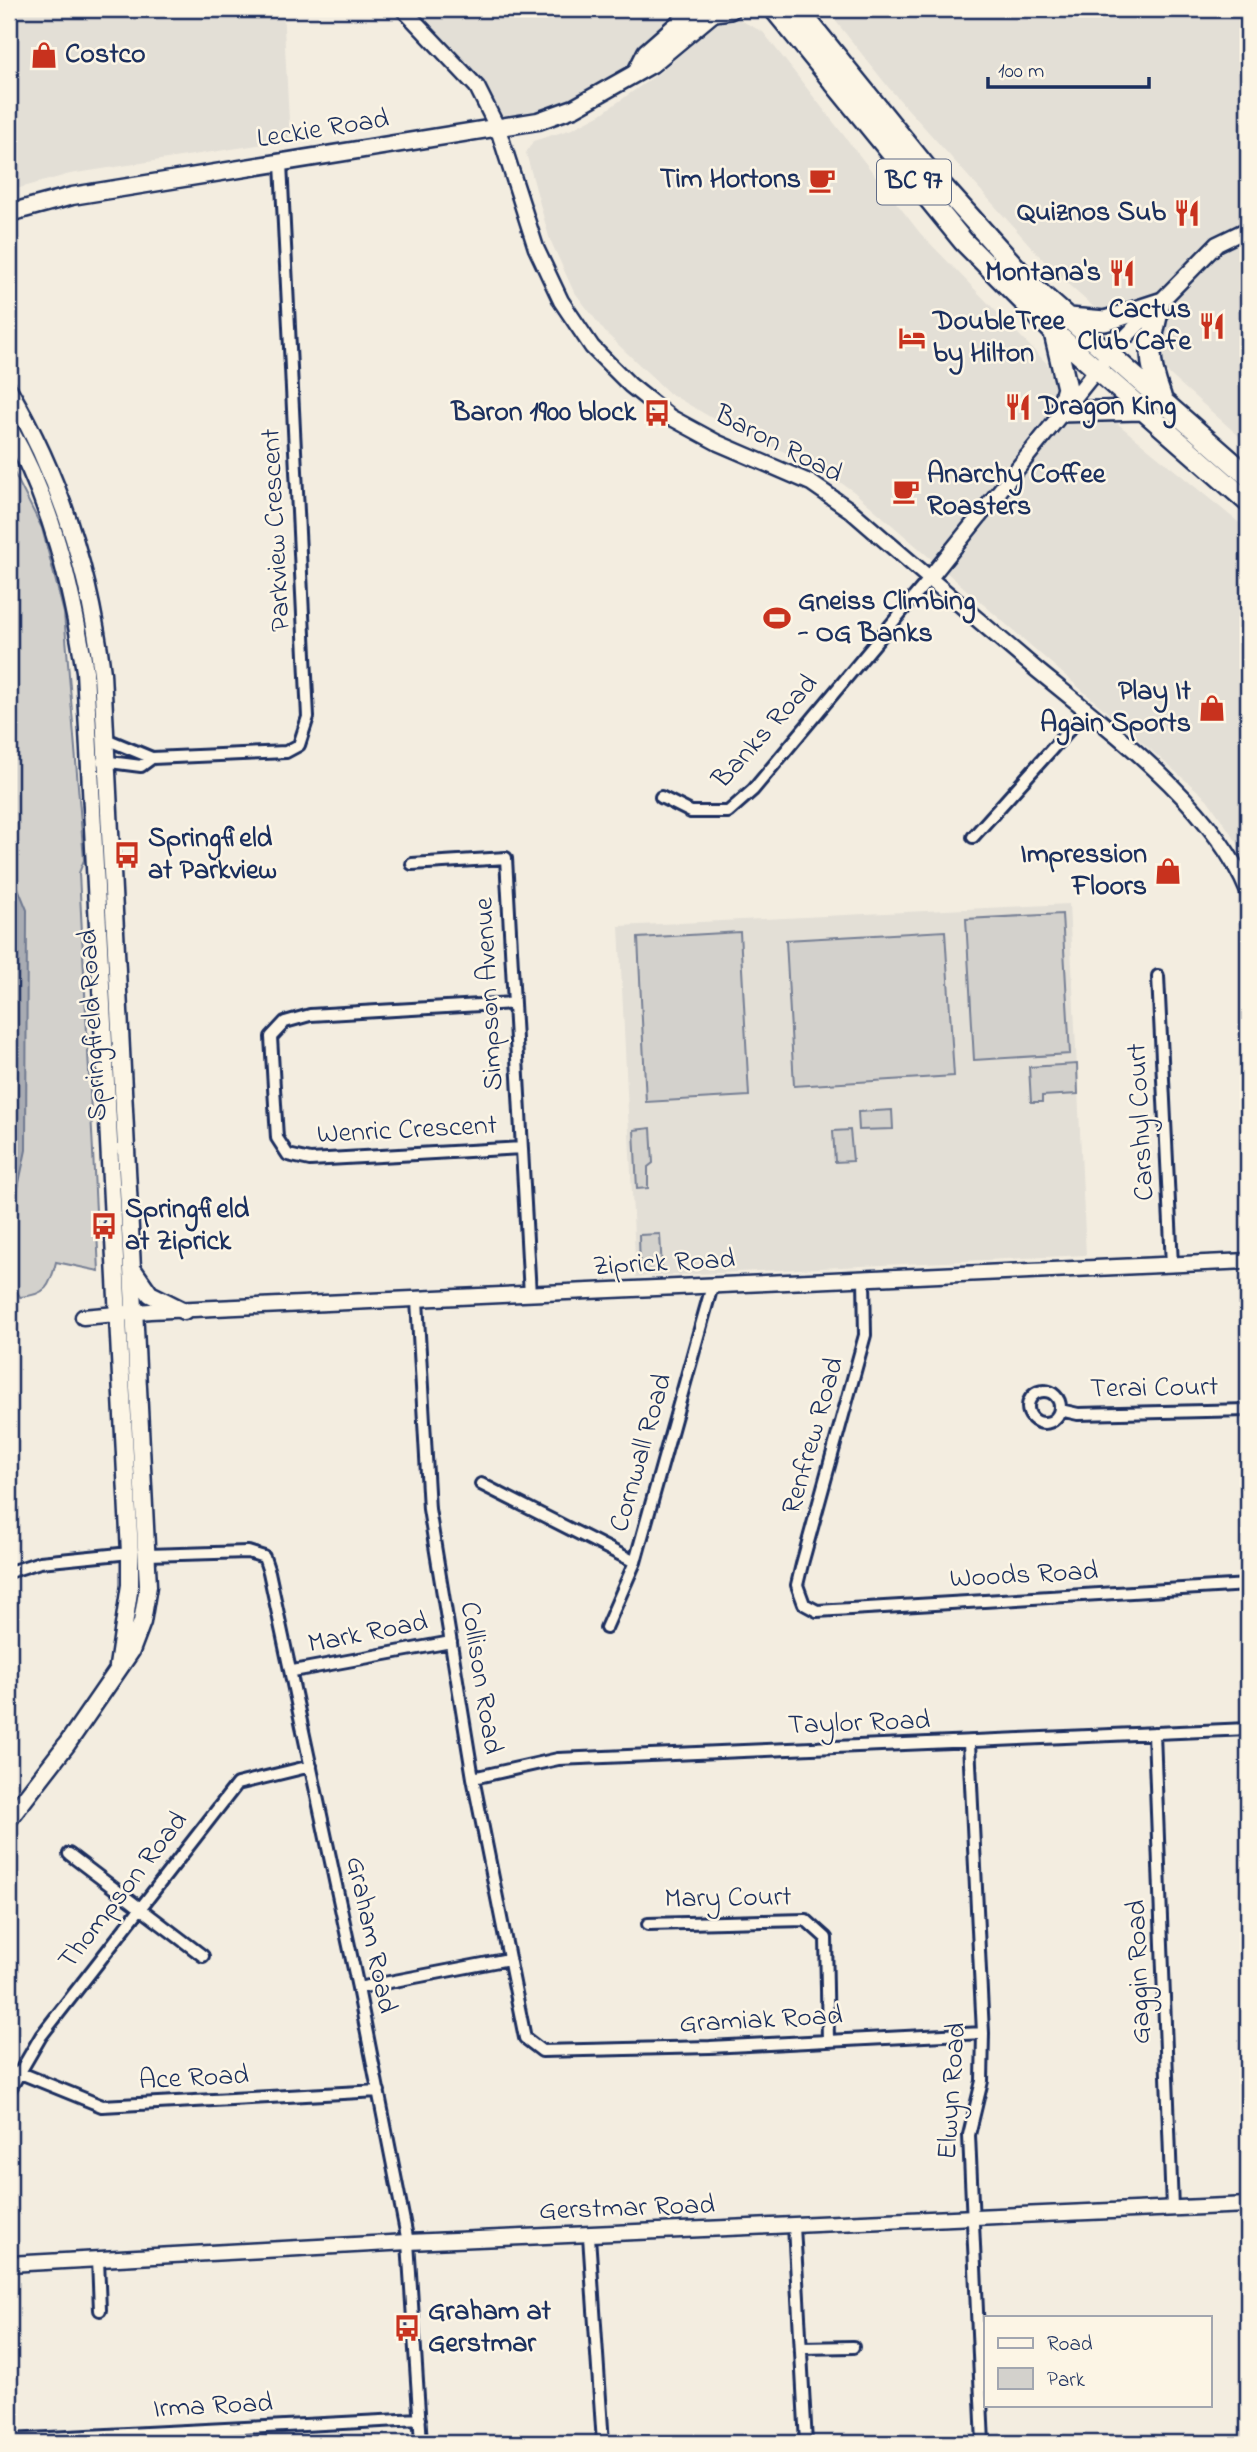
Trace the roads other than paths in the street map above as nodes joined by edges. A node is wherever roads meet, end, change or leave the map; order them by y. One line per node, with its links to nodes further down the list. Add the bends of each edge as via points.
1 (402, 9): 5 (street, Baron Road, via 477,87)
2 (714, 9): 5 (main road, Leckie Road, via 652,64 574,108)
3 (754, 9): 4 (highway)
4 (792, 12): 10 (highway, BC 97, via 954,200 1036,290); 11 (highway, BC 97, via 962,241)
5 (498, 129): 6 (main road, Leckie Road); 21 (street, Baron Road, via 536,248 561,301 592,347 670,417 811,483 850,510)
6 (281, 163): 7 (main road, Leckie Road, via 72,196); 25 (street, Parkview Crescent, via 308,717 299,746 286,752)
7 (9, 213)
8 (1248, 229): 9 (street, Banks Road, via 1217,244)
9 (1160, 303): 10 (highway, via 1105,321); 12 (street, Banks Road); 15 (highway, via 1149,344 1151,369)
10 (1069, 318): 12 (highway, BC 97)
11 (1054, 332): 13 (highway, BC 97); 17 (highway, via 1067,387)
12 (1110, 354): 13 (street, Banks Road); 15 (highway, BC 97)
13 (1096, 369): 16 (highway, BC 97); 17 (street, Banks Road)
14 (9, 390): 23 (main road, Springfield Road, via 38,442 82,563 96,627)
15 (1162, 400): 19 (highway, BC 97)
16 (1142, 410): 17 (highway); 20 (highway, BC 97)
17 (1060, 412): 21 (street, Banks Road)
18 (9, 428): 24 (main road, Springfield Road, via 47,511 66,570 85,671)
19 (1248, 475)
20 (1248, 502)
21 (929, 579): 22 (street, Baron Road); 27 (street, Banks Road, via 753,790 729,812 691,812)
22 (1086, 711): 28 (street); 30 (street, Baron Road, via 1198,810 1228,852)
23 (106, 739): 25 (street, Parkview Crescent); 26 (main road, Springfield Road)
24 (89, 757): 26 (street, Parkview Crescent); 43 (main road, Springfield Road)
25 (152, 758): 26 (street, Parkview Crescent, via 141,766)
26 (106, 762): 36 (main road, Springfield Road)
27 (661, 797)
28 (973, 838)
29 (412, 864): 32 (street, Simpson Avenue, via 506,858)
30 (1248, 892)
31 (1158, 976): 35 (street, Carshyl Court)
32 (513, 1003): 33 (street, Simpson Avenue); 33 (street, Wenric Crescent, via 310,1015 285,1023 271,1037 276,1138 288,1155 310,1160)
33 (522, 1148): 39 (street, Simpson Avenue)
34 (1248, 1261): 35 (street, Ziprick Road)
35 (1172, 1265): 37 (street, Ziprick Road)
36 (132, 1269): 41 (main road, via 150,1294); 42 (main road, Springfield Road)
37 (864, 1279): 38 (street, Ziprick Road); 53 (street, Renfrew Road, via 865,1335 797,1585)
38 (712, 1286): 39 (street, Ziprick Road); 50 (street, Cornwall Road)
39 (530, 1295): 40 (street, Ziprick Road)
40 (417, 1300): 41 (street, Ziprick Road); 55 (street, Collison Road, via 429,1509)
41 (184, 1311): 42 (street, Ziprick Road)
42 (135, 1312): 43 (street, Ziprick Road); 49 (main road, Springfield Road)
43 (117, 1314): 44 (street, Ziprick Road); 48 (main road, Springfield Road)
44 (83, 1317)
45 (1060, 1410): 46 (street, Terai Court, via 1078,1414)
46 (1248, 1410)
47 (481, 1484): 50 (street)
48 (130, 1553): 51 (street, via 40,1562); 56 (main road, Springfield Road)
49 (147, 1555): 56 (main road, Springfield Road, via 142,1622 131,1651); 57 (street, Graham Road, via 248,1552 264,1557)
50 (635, 1562): 54 (street, Cornwall Road)
51 (9, 1572)
52 (1248, 1585): 53 (street, Woods Road, via 817,1611)
53 (804, 1604)
54 (606, 1628)
55 (451, 1642): 57 (street, Mark Road); 62 (street, Collison Road)
56 (118, 1667): 63 (main road, Springfield Road)
57 (293, 1671): 61 (street, Graham Road)
58 (1248, 1729): 59 (street, Taylor Road)
59 (1154, 1733): 60 (street, Taylor Road); 77 (street, Gaggin Road)
60 (969, 1743): 62 (street, Taylor Road, via 558,1759); 70 (street, Elwyn Road)
61 (311, 1766): 65 (street, Thompson Road, via 237,1784); 69 (street, Graham Road)
62 (473, 1778): 68 (street, Collison Road)
63 (9, 1819)
64 (69, 1854): 65 (street)
65 (139, 1907): 67 (street); 73 (street, Thompson Road)
66 (648, 1924): 71 (street, Mary Court, via 806,1920 826,1938)
67 (203, 1956)
68 (509, 1959): 69 (street); 72 (street, Collison Road, via 525,2038)
69 (358, 1988): 75 (street, Graham Road)
70 (983, 2033): 71 (street, Gramiak Road); 78 (street, Elwyn Road, via 982,2081 969,2135)
71 (828, 2040): 72 (street, Gramiak Road)
72 (542, 2051)
73 (18, 2072): 74 (street, Thompson Road); 75 (street, Ace Road, via 102,2106)
74 (9, 2091)
75 (379, 2091): 81 (street, Graham Road)
76 (1248, 2205): 77 (street, Gerstmar Road)
77 (1172, 2208): 78 (street, Gerstmar Road)
78 (971, 2217): 79 (street, Gerstmar Road); 92 (street, Elwyn Road)
79 (794, 2226): 80 (street, Gerstmar Road); 86 (street)
80 (589, 2236): 81 (street, Gerstmar Road); 90 (street)
81 (408, 2242): 82 (street, Gerstmar Road); 87 (street, Graham Road)
82 (98, 2259): 83 (street, Gerstmar Road); 84 (street)
83 (9, 2264)
84 (100, 2310)
85 (853, 2347): 86 (street)
86 (801, 2348): 91 (street)
87 (420, 2419): 88 (street, Irma Road); 89 (street, Graham Road)
88 (9, 2440)
89 (421, 2443)
90 (603, 2443)
91 (806, 2443)
92 (983, 2443)

